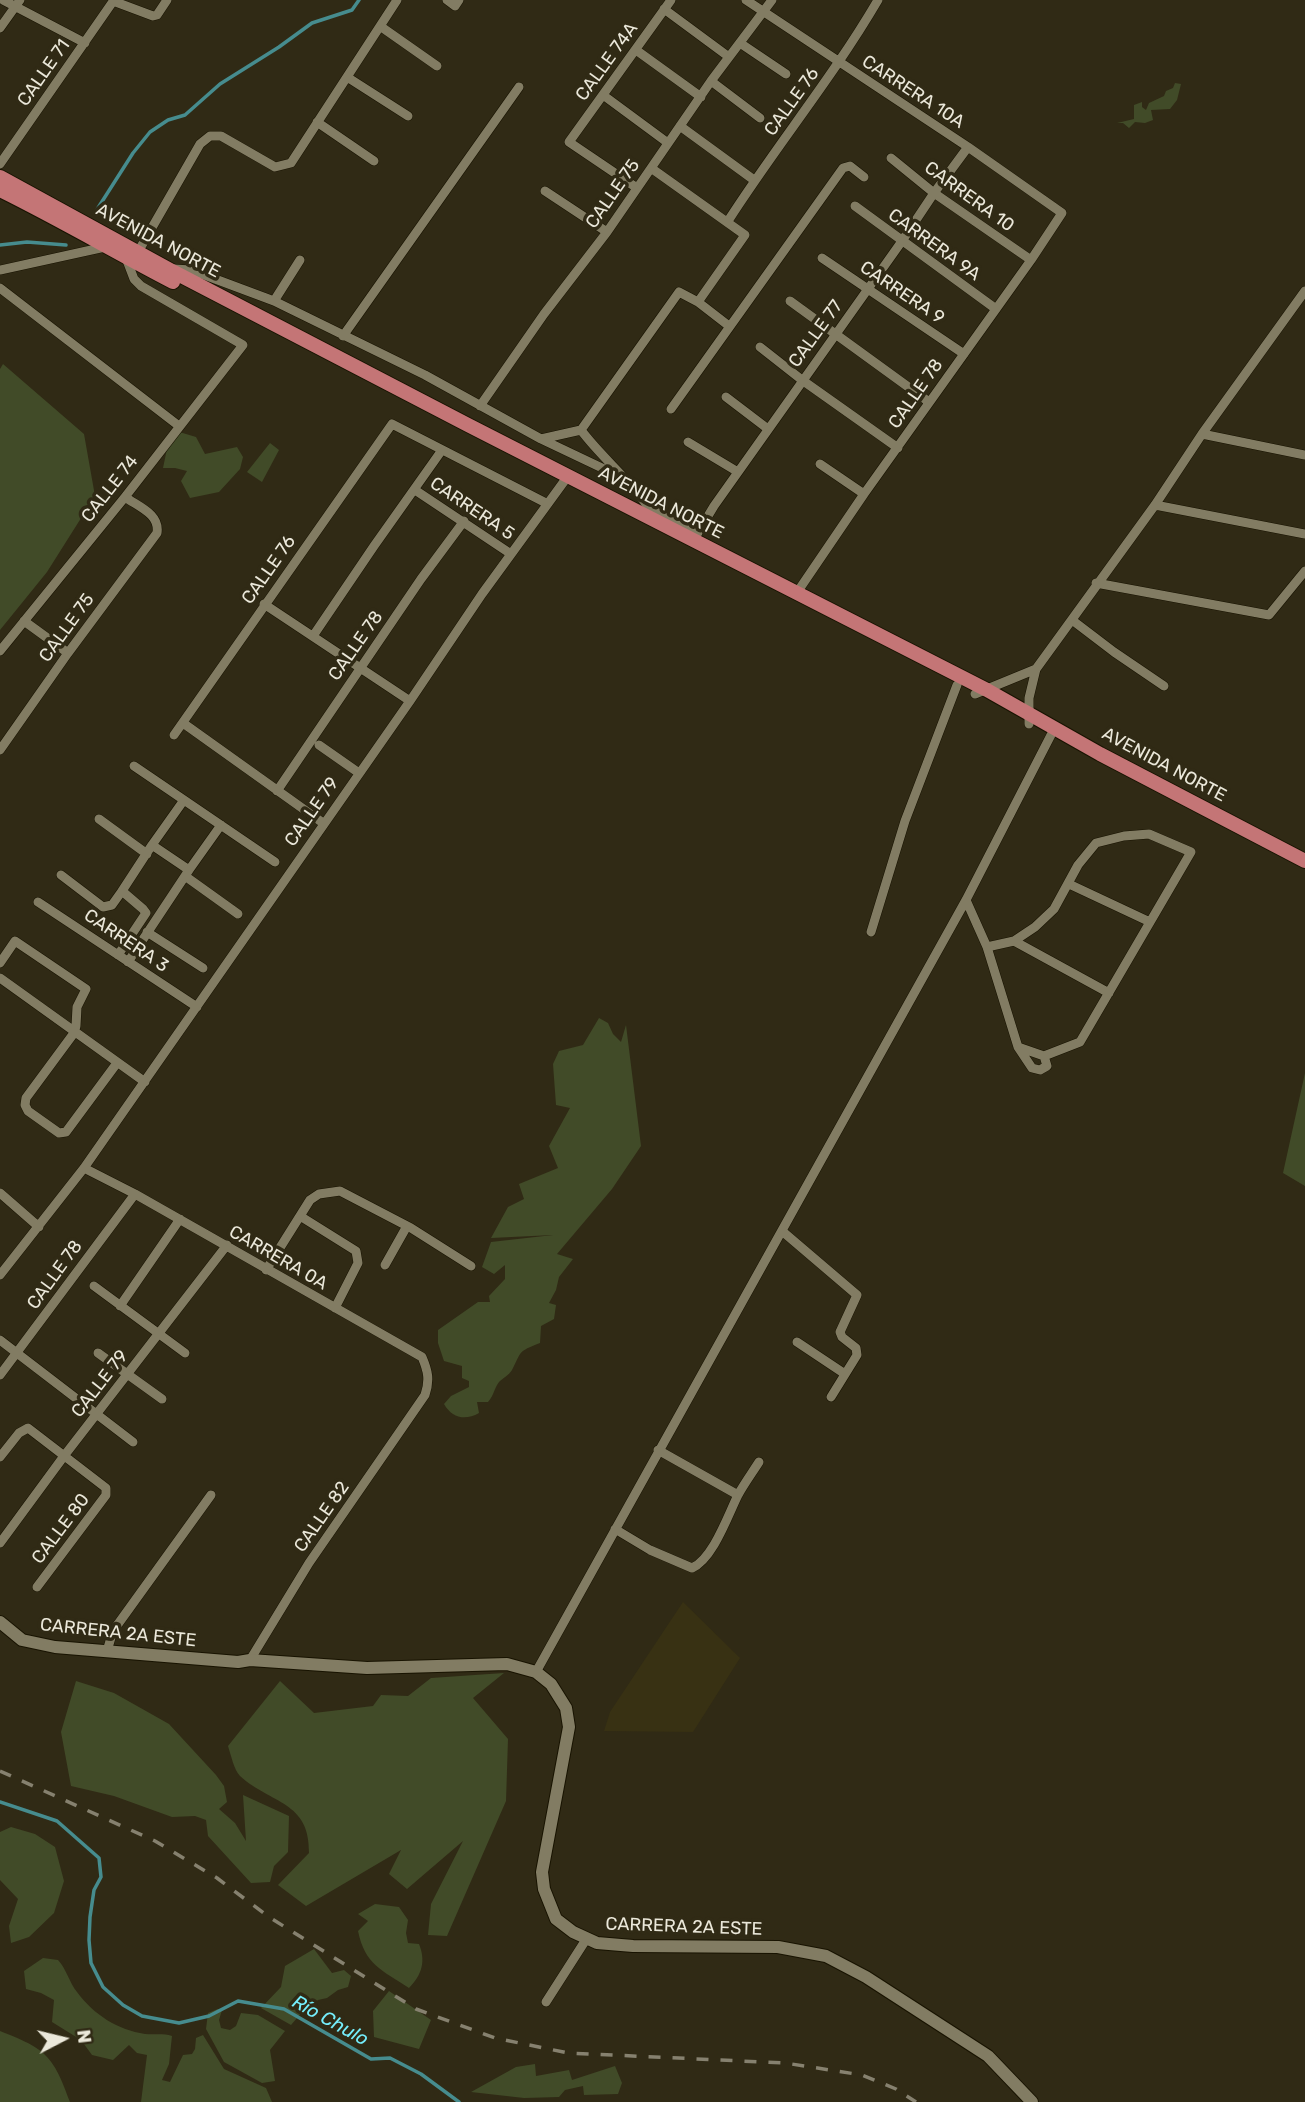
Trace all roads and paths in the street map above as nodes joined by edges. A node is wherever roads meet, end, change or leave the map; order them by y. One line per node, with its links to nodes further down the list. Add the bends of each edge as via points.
1 (4, 0): 11 (street)
2 (167, 0): 10 (street, via 153,16)
3 (397, 0): 14 (street)
4 (447, 0): 5 (street, via 455,6)
5 (459, 0)
6 (671, 0): 12 (street, CALLE 74A)
7 (746, 0): 13 (street, CARRERA 10A)
8 (772, 0): 13 (street, CALLE 75)
9 (878, 0): 20 (street, CALLE 76)
10 (114, 1): 16 (street, CALLE 71)
11 (18, 3): 15 (street); 16 (street)
12 (664, 9): 18 (street, CALLE 74A); 19 (street)
13 (764, 12): 17 (street, CALLE 75); 20 (street, CARRERA 10A)
14 (380, 26): 21 (street); 23 (street)
15 (0, 28)
16 (85, 43): 36 (street, CALLE 71)
17 (740, 43): 19 (street, CALLE 75); 22 (street)
18 (636, 50): 26 (street, CALLE 74A); 27 (street)
19 (729, 57): 24 (street, CALLE 75)
20 (839, 63): 33 (street, CARRERA 10A); 40 (street, CALLE 76)
21 (437, 66)
22 (786, 74)
23 (347, 77): 28 (street); 30 (street)
24 (711, 81): 27 (street, CALLE 75); 29 (street)
25 (519, 87): 66 (street)
26 (603, 95): 32 (street); 41 (street, CALLE 74A, via 569,142)
27 (701, 97): 31 (street, CALLE 75)
28 (408, 116)
29 (760, 118)
30 (317, 122): 35 (street); 51 (street, via 291,163 284,166 275,167 220,136 210,136 200,144)
31 (680, 126): 32 (street, CALLE 75); 40 (street)
32 (668, 143): 37 (street, CALLE 75)
33 (968, 147): 44 (street, CALLE 77); 46 (street, CARRERA 10A)
34 (891, 158): 44 (street, CARRERA 10)
35 (374, 161)
36 (0, 164)
37 (651, 168): 41 (street, CALLE 75); 47 (street)
38 (0, 177): 51 (main road, AVENIDA NORTE)
39 (864, 177): 64 (street, via 850,166 843,168)
40 (754, 180): 47 (street, CALLE 76)
41 (637, 188): 48 (street, CALLE 75)
42 (0, 190): 50 (main road, AVENIDA NORTE)
43 (545, 191): 48 (street)
44 (934, 192): 49 (street, CALLE 77); 54 (street, CARRERA 10)
45 (855, 206): 49 (street, CARRERA 9A)
46 (1062, 213): 54 (street, CALLE 78)
47 (728, 221): 62 (street, via 746,235)
48 (607, 232): 72 (street, CALLE 75)
49 (902, 242): 58 (street, CALLE 77); 63 (street, CARRERA 9A)
50 (105, 247): 51 (main road, AVENIDA NORTE); 55 (street)
51 (132, 255): 56 (main road, AVENIDA NORTE); 74 (street, CALLE 74, via 134,279 141,286 243,345); 86 (main road, AVENIDA NORTE)
52 (822, 258): 58 (street, CARRERA 9)
53 (300, 260): 60 (street)
54 (1031, 260): 63 (street, CALLE 78)
55 (0, 270)
56 (170, 270): 60 (street, via 191,270); 86 (main road, AVENIDA NORTE)
57 (0, 288): 74 (street)
58 (868, 288): 65 (street, CALLE 77); 68 (street, CARRERA 9)
59 (1305, 291): 77 (street)
60 (274, 301): 66 (street)
61 (790, 301): 65 (street)
62 (698, 302): 64 (street); 76 (street, via 679,292)
63 (996, 309): 68 (street, CALLE 78)
64 (729, 326): 73 (street)
65 (835, 334): 69 (street, CALLE 77); 71 (street)
66 (343, 335): 72 (street)
67 (760, 348): 69 (street)
68 (964, 354): 71 (street, CALLE 78)
69 (802, 380): 75 (street, CALLE 77); 80 (street)
70 (726, 397): 75 (street)
71 (929, 402): 80 (street, CALLE 78)
72 (480, 406): 78 (street)
73 (671, 409)
74 (179, 426): 89 (street, CALLE 74)
75 (768, 429): 84 (street, CALLE 77)
76 (581, 430): 78 (street); 85 (street)
77 (1202, 434): 82 (street); 92 (street)
78 (541, 439): 85 (street)
79 (688, 442): 84 (street)
80 (898, 448): 88 (street, CALLE 78)
81 (443, 450): 87 (street); 90 (street); 101 (street, CALLE 76, via 392,424)
82 (1305, 455)
83 (820, 464): 88 (street)
84 (738, 472): 96 (street, CALLE 77)
85 (621, 477): 91 (street)
86 (565, 479): 90 (street, CALLE 79); 94 (main road, AVENIDA NORTE); 109 (main road, AVENIDA NORTE)
87 (415, 490): 93 (street, CARRERA 5); 104 (street)
88 (864, 494): 100 (street, CALLE 78)
89 (125, 497): 103 (street, CALLE 74); 106 (street, CALLE 75, via 155,517 157,533)
90 (546, 503): 97 (street, CALLE 79)
91 (648, 504): 94 (street); 96 (street)
92 (1155, 505): 95 (street); 99 (street)
93 (464, 521): 97 (street, CARRERA 5); 107 (street, CALLE 78)
94 (658, 523): 96 (main road, AVENIDA NORTE)
95 (1305, 534)
96 (695, 537): 100 (main road, AVENIDA NORTE)
97 (511, 554): 112 (street, CALLE 79)
98 (1305, 570): 99 (street, via 1269,615)
99 (1096, 583): 102 (street)
100 (796, 594): 111 (main road, AVENIDA NORTE)
101 (264, 604): 104 (street); 114 (street, CALLE 76)
102 (1072, 620): 108 (street); 110 (street)
103 (24, 621): 105 (street, CALLE 74); 106 (street)
104 (313, 636): 107 (street)
105 (0, 651)
106 (68, 653): 118 (street, CALLE 75)
107 (360, 668): 112 (street); 121 (street, CALLE 78)
108 (1036, 669): 111 (street); 113 (street)
109 (957, 685): 111 (main road, AVENIDA NORTE); 139 (street, via 905,821)
110 (1164, 686)
111 (981, 692): 113 (main road, AVENIDA NORTE)
112 (410, 701): 120 (street, CALLE 79)
113 (1029, 719): 116 (main road, AVENIDA NORTE); 127 (main road, AVENIDA NORTE)
114 (183, 723): 115 (street, CALLE 76); 121 (street)
115 (174, 735)
116 (1051, 735): 129 (main road, AVENIDA NORTE); 134 (street)
117 (319, 745): 120 (street)
118 (1, 748)
119 (134, 766): 122 (street)
120 (359, 773): 124 (street, CALLE 79)
121 (277, 791): 124 (street)
122 (184, 800): 125 (street); 126 (street)
123 (99, 819): 126 (street)
124 (323, 823): 148 (street, CALLE 79)
125 (221, 825): 128 (street); 130 (street)
126 (150, 849): 130 (street); 133 (street)
127 (1305, 861)
128 (275, 862)
129 (1305, 870)
130 (187, 873): 136 (street); 138 (street)
131 (61, 875): 133 (street, via 103,907 112,905)
132 (1069, 884): 137 (street); 137 (street, via 1096,843 1149,834 1191,852); 140 (street, via 1054,909)
133 (122, 891): 142 (street, via 145,913)
134 (966, 900): 141 (street); 161 (street)
135 (38, 902): 142 (street, CARRERA 3)
136 (238, 914)
137 (1150, 922): 147 (street)
138 (147, 932): 143 (street); 145 (street)
139 (871, 932)
140 (1014, 941): 141 (street); 147 (street)
141 (987, 947): 150 (street)
142 (118, 955): 143 (street, CARRERA 3)
143 (128, 962): 148 (street, CARRERA 3)
144 (0, 963): 149 (street, via 15,941 86,989 77,1007)
145 (203, 968)
146 (0, 978): 149 (street)
147 (1109, 993): 151 (street, via 1080,1042)
148 (197, 1007): 153 (street, CALLE 79)
149 (74, 1033): 152 (street); 152 (street, via 24,1105 59,1133 66,1132)
150 (1017, 1047): 151 (street); 151 (street, via 1032,1068 1047,1066)
151 (1044, 1056)
152 (117, 1063): 153 (street)
153 (145, 1082): 154 (street, CALLE 79)
154 (84, 1168): 156 (street, CARRERA 0A); 160 (street, CALLE 79)
155 (0, 1193): 160 (street)
156 (135, 1194): 158 (street, CARRERA 0A); 175 (street, CALLE 78)
157 (300, 1216): 159 (street, via 319,1194 340,1191); 165 (street); 169 (street, via 358,1256)
158 (180, 1219): 162 (street, CARRERA 0A); 168 (street)
159 (407, 1226): 163 (street); 164 (street)
160 (39, 1227): 166 (street, CALLE 79)
161 (782, 1231): 177 (street, via 857,1295 840,1329 858,1353); 184 (street)
162 (226, 1245): 165 (street, CARRERA 0A); 170 (street, CALLE 79)
163 (385, 1265)
164 (471, 1266)
165 (266, 1270): 169 (street, CARRERA 0A)
166 (0, 1275)
167 (94, 1286): 168 (street)
168 (120, 1306): 170 (street)
169 (335, 1308): 179 (street, CARRERA 0A, via 422,1357 429,1384)
170 (159, 1334): 174 (street); 176 (street, CALLE 79)
171 (0, 1340): 175 (street)
172 (797, 1342): 177 (street)
173 (99, 1353): 176 (street)
174 (185, 1353)
175 (16, 1355): 178 (street, CALLE 78); 182 (street)
176 (129, 1373): 181 (street); 182 (street, CALLE 79)
177 (845, 1374): 180 (street)
178 (0, 1375)
179 (425, 1395): 195 (street, CALLE 82)
180 (831, 1397)
181 (162, 1398)
182 (97, 1413): 183 (street); 185 (street, CALLE 79)
183 (133, 1443)
184 (658, 1450): 189 (street); 190 (street)
185 (64, 1455): 186 (street, via 25,1428); 191 (street, CALLE 79); 192 (street, CALLE 80, via 106,1488 106,1495)
186 (0, 1457)
187 (759, 1462): 189 (street)
188 (211, 1495): 194 (street, via 124,1614)
189 (738, 1495): 190 (street, via 702,1563 692,1568)
190 (615, 1529): 196 (street)
191 (0, 1543)
192 (37, 1587)
193 (0, 1622): 194 (street, CARRERA 2A ESTE, via 22,1640)
194 (107, 1651): 195 (street, CARRERA 2A ESTE)
195 (244, 1661): 196 (street, CARRERA 2A ESTE, via 367,1668 507,1664)
196 (536, 1672): 197 (street, CARRERA 2A ESTE, via 551,1684 566,1708 569,1727 542,1872 544,1889 556,1919)
197 (587, 1938): 198 (street); 199 (street, CARRERA 2A ESTE, via 633,1946 778,1947 826,1956 988,2056)
198 (546, 2002)
199 (1032, 2102)

